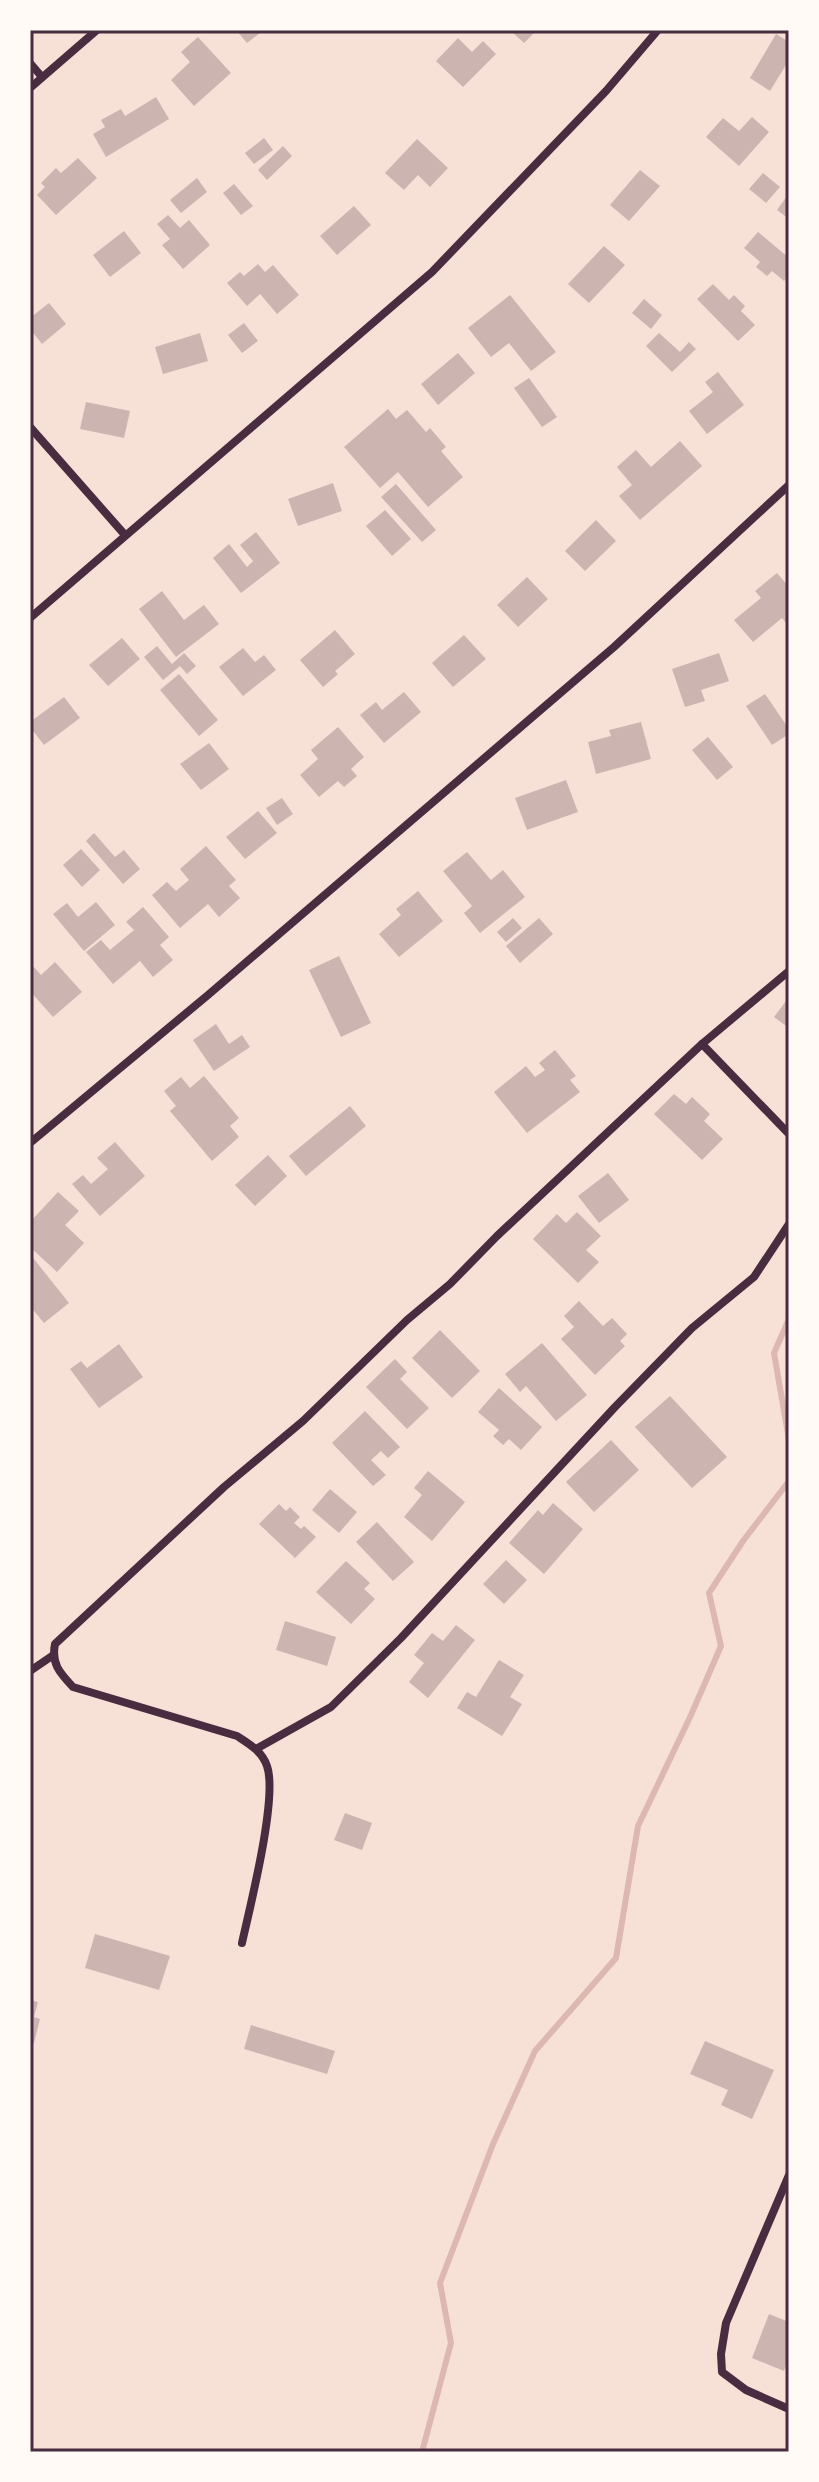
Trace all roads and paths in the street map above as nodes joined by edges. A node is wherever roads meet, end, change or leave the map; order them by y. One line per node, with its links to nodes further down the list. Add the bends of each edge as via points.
1 (97, 30): 4 (street)
2 (658, 30): 8 (street, via 432,272)
3 (30, 63): 4 (street)
4 (42, 77): 5 (street)
5 (30, 88)
6 (30, 427): 8 (street)
7 (789, 485): 13 (street, via 614,647)
8 (125, 535): 9 (street)
9 (30, 618)
10 (789, 971): 11 (street)
11 (702, 1044): 12 (street); 15 (street, via 303,1421 151,1552 55,1644)
12 (789, 1134)
13 (30, 1143)
14 (789, 1224): 17 (street, via 754,1277 692,1328 341,1698)
15 (52, 1656): 16 (street); 17 (street, via 73,1687 237,1736)
16 (30, 1671)
17 (256, 1749): 18 (street, via 267,1767 268,1804)
18 (242, 1943)
19 (789, 2175): 20 (street, via 726,2323 721,2354 722,2372 746,2390)
20 (789, 2409)

